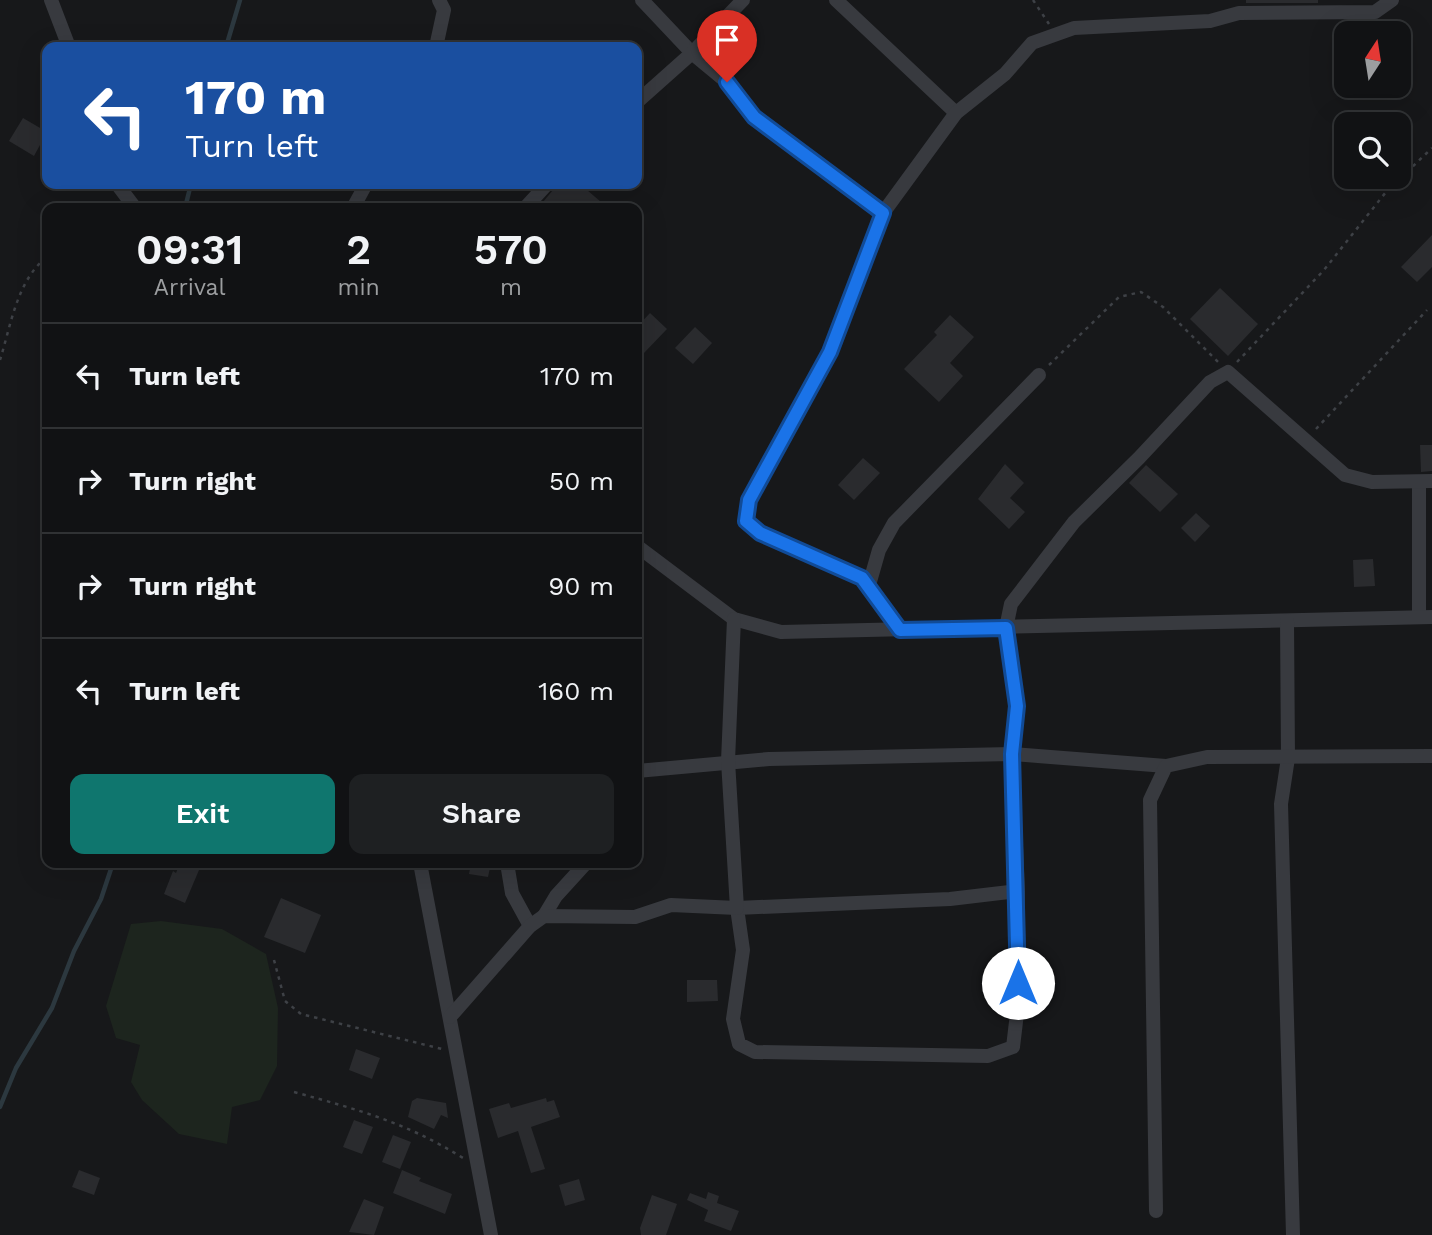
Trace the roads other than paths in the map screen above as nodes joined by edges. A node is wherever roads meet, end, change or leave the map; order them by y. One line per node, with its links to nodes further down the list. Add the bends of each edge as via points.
1 (51, 0): 7 (street)
2 (439, 0): 8 (street, via 444,10)
3 (642, 0): 9 (street)
4 (743, 0): 9 (street)
5 (836, 0): 11 (street)
6 (1392, 0): 11 (street, via 1375,12 1238,13 1210,21 1074,28 1032,43 1005,74)
7 (67, 42)
8 (437, 42)
9 (692, 53): 10 (street); 14 (street, via 727,82 754,117)
10 (642, 98)
11 (956, 113): 14 (street)
12 (542, 189): 13 (street)
13 (530, 203)
14 (883, 213): 18 (street, via 830,352 749,500 746,521 760,533)
15 (1040, 374): 18 (street, via 894,523)
16 (1426, 481): 19 (street); 22 (street, via 1372,482 1345,475 1228,372 1210,382 1074,522 1011,604)
17 (642, 550): 20 (street)
18 (869, 585): 23 (street)
19 (1426, 617): 21 (street)
20 (734, 620): 23 (street, via 781,632); 27 (street)
21 (1287, 621): 22 (street); 26 (street)
22 (1006, 628): 23 (street); 24 (street, via 1017,706)
23 (900, 630)
24 (1012, 754): 27 (street); 28 (street); 33 (street)
25 (1432, 756): 26 (street)
26 (1288, 758): 28 (street, via 1207,757); 40 (street, via 1281,804)
27 (728, 761): 29 (street); 34 (street)
28 (1167, 766): 38 (street, via 1150,800)
29 (642, 771)
30 (421, 868): 37 (street)
31 (508, 868): 36 (street, via 512,893)
32 (581, 868): 35 (street)
33 (1018, 891): 34 (street, via 950,899); 34 (street, via 1018,1005 1013,1047 988,1056 755,1052 739,1044 733,1019 743,950)
34 (737, 908): 35 (street, via 671,905 635,917)
35 (544, 916): 36 (street)
36 (530, 926): 37 (street)
37 (450, 1017): 39 (street)
38 (1156, 1211)
39 (491, 1235)
40 (1293, 1235)

